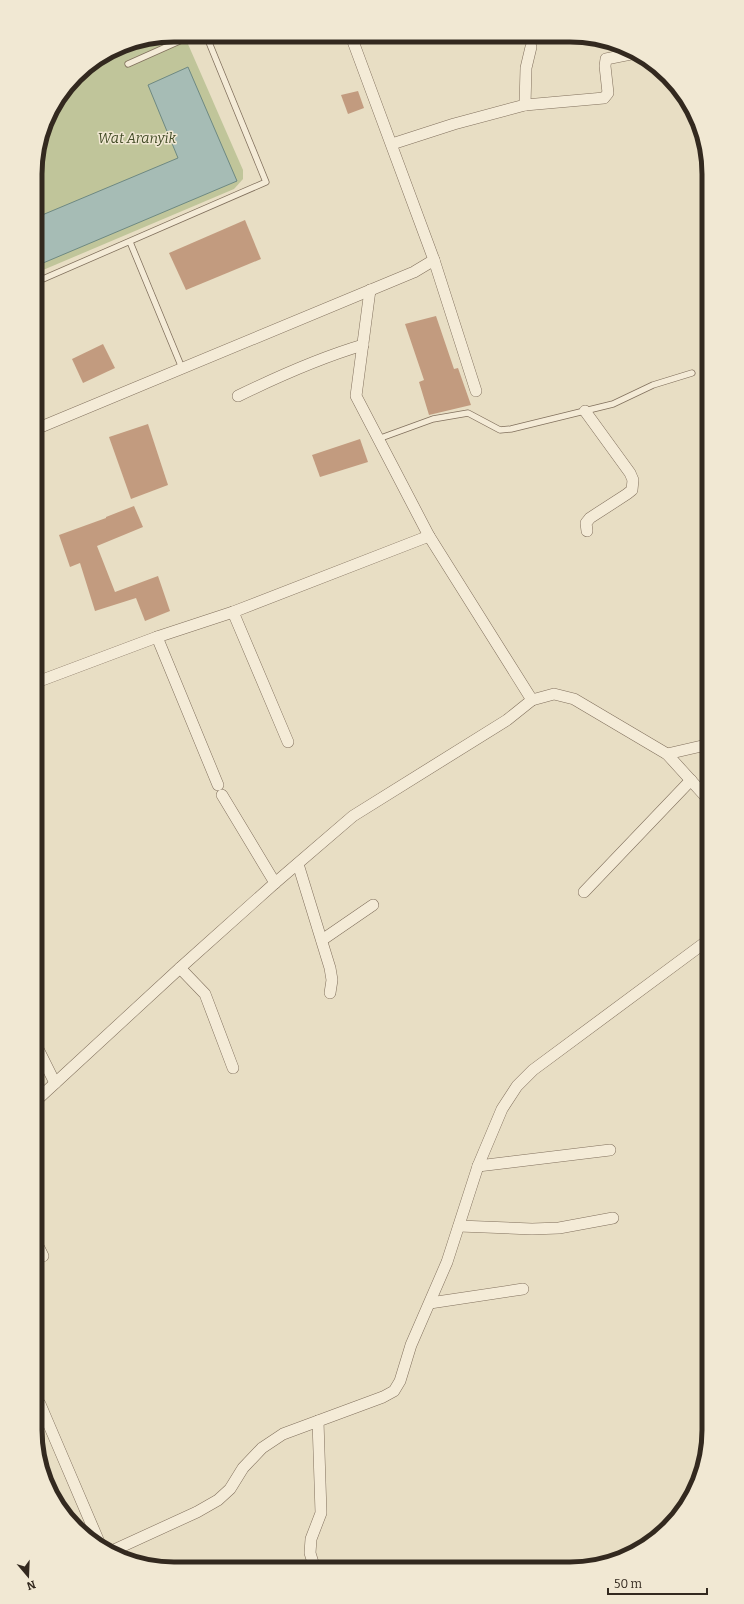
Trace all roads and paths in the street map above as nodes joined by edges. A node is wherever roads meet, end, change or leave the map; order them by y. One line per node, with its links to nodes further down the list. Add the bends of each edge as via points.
1 (177, 42): 6 (lane)
2 (209, 42): 9 (lane, via 266,182)
3 (353, 42): 8 (street)
4 (531, 46): 7 (street, via 526,68)
5 (626, 55): 7 (street, via 606,59 604,66 608,93 604,98)
6 (128, 64)
7 (525, 106): 8 (street, via 454,124)
8 (392, 144): 10 (street)
9 (130, 242): 11 (lane); 14 (lane)
10 (434, 260): 12 (street, via 414,272); 16 (street)
11 (42, 279)
12 (370, 290): 13 (street); 14 (street)
13 (363, 346): 17 (street, via 287,372); 20 (street, via 356,396)
14 (182, 368): 19 (street)
15 (692, 373): 18 (lane, via 653,385 614,404)
16 (476, 391)
17 (238, 396)
18 (585, 411): 20 (lane, via 500,430 468,413 433,419); 21 (street, via 633,480 632,490 590,518 586,523)
19 (42, 426)
20 (378, 439): 22 (street)
21 (587, 531)
22 (429, 536): 23 (street); 26 (street)
23 (234, 612): 24 (street); 27 (street)
24 (157, 637): 25 (street); 31 (street)
25 (42, 680)
26 (532, 700): 29 (street, via 554,694 574,699); 34 (street, via 508,720 353,816)
27 (288, 742)
28 (702, 746): 29 (street)
29 (668, 754): 30 (street)
30 (691, 780): 32 (street); 36 (street)
31 (218, 785)
32 (702, 792)
33 (222, 795): 35 (street)
34 (298, 864): 35 (street); 38 (street)
35 (276, 883): 40 (street)
36 (584, 892)
37 (373, 905): 38 (street)
38 (322, 940): 41 (street, via 332,980)
39 (702, 945): 47 (street, via 533,1070 517,1086 502,1109)
40 (180, 968): 43 (street, via 205,994); 44 (street)
41 (330, 993)
42 (42, 1057): 44 (street)
43 (233, 1068)
44 (55, 1083): 45 (street)
45 (42, 1094)
46 (610, 1150): 47 (street)
47 (478, 1166): 49 (street)
48 (613, 1218): 49 (street, via 559,1228)
49 (459, 1226): 51 (street)
50 (523, 1289): 51 (street)
51 (430, 1304): 53 (street, via 394,1391)
52 (42, 1409): 54 (street)
53 (318, 1421): 55 (street, via 284,1434 262,1448 243,1468 230,1489 218,1500); 56 (street, via 321,1513 311,1540 310,1553)
54 (97, 1537)
55 (117, 1549)
56 (313, 1562)

